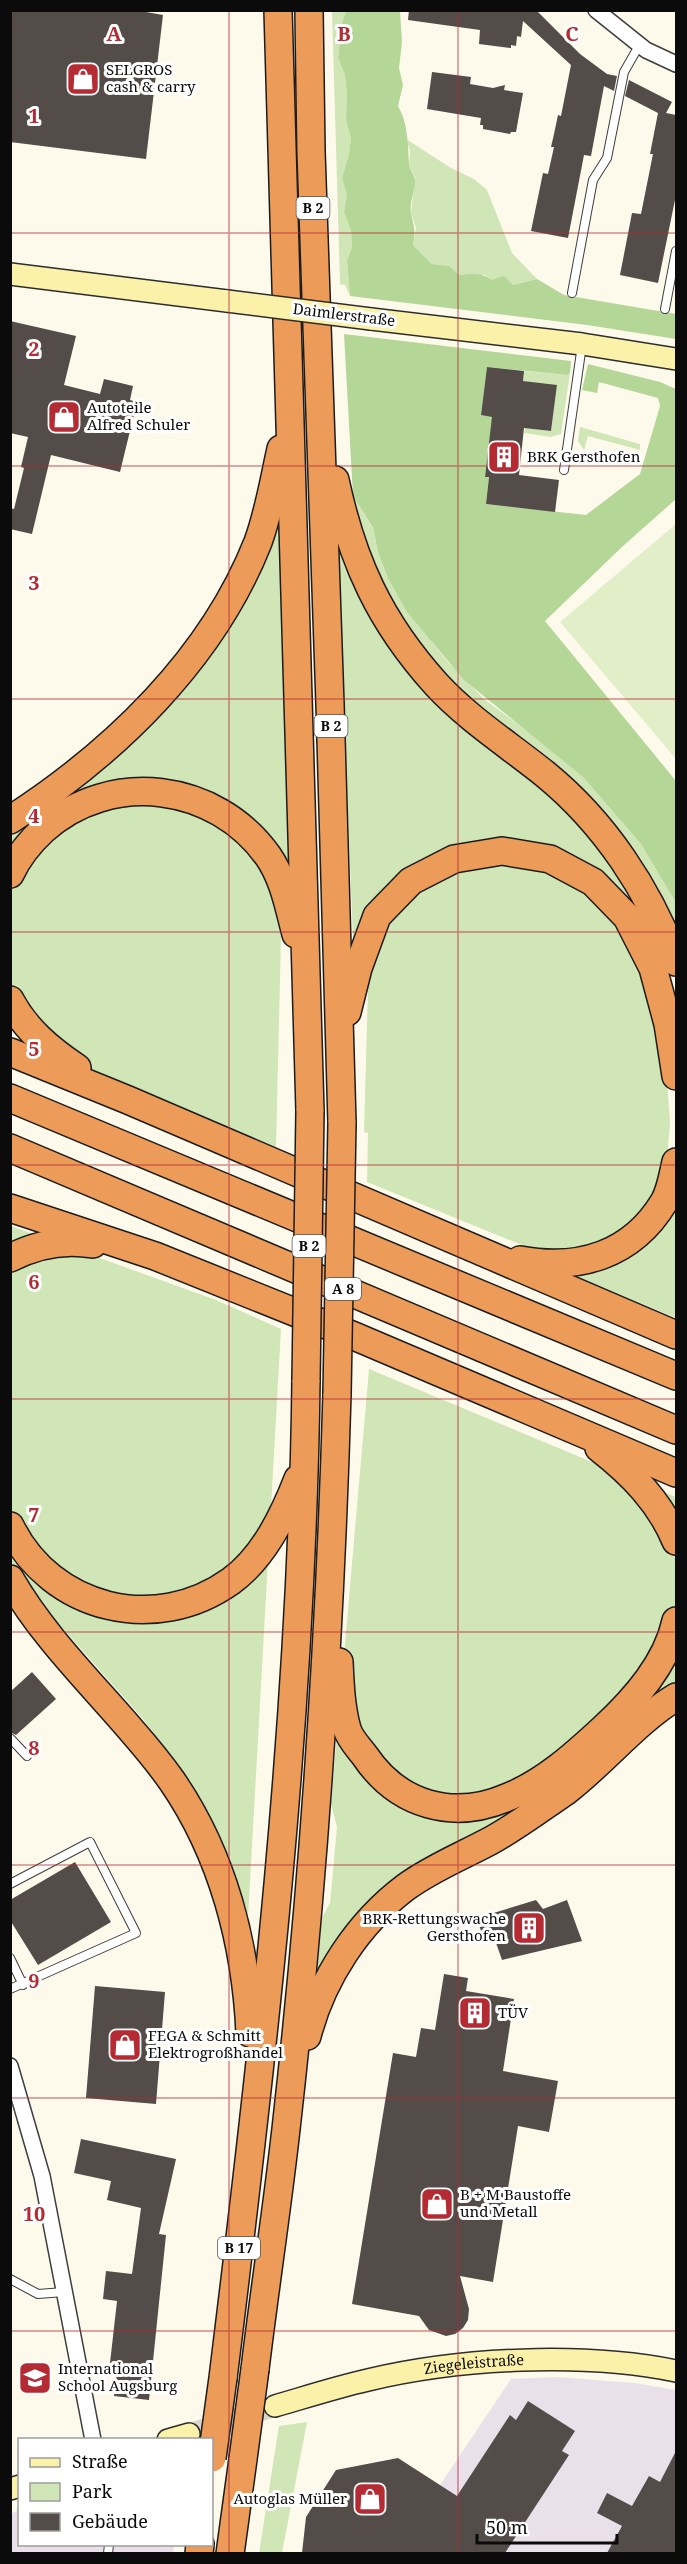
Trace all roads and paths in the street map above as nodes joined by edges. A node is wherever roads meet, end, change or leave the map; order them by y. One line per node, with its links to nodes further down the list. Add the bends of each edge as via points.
1 (278, 10): 12 (highway, B 2)
2 (309, 10): 13 (highway, B 2)
3 (596, 10): 4 (street)
4 (640, 44): 5 (street); 8 (lane, via 624,72 607,158 593,180)
5 (676, 62)
6 (676, 251): 9 (lane)
7 (10, 274): 10 (street, Daimlerstraße, bridge)
8 (572, 293)
9 (665, 309)
10 (582, 344): 11 (street, Daimlerstraße); 14 (lane)
11 (676, 359)
12 (289, 398): 15 (highway, via 270,501 258,540 239,585 207,639 165,690 100,753); 18 (highway, B 2)
13 (320, 406): 17 (highway, via 344,520 380,611 437,685 547,776 605,835 641,886 666,933); 20 (highway, B 2)
14 (564, 470)
15 (10, 820)
16 (10, 874): 18 (highway, via 34,838 57,817 90,801 144,790 194,799 212,806 241,827 268,857 285,892)
17 (676, 962)
18 (307, 974): 35 (highway, B 2, bridge, via 310,1111)
19 (10, 1000): 24 (highway, via 46,1046)
20 (339, 1045): 22 (highway, via 358,968 377,916 411,881 454,859 502,851 550,859 576,872 593,882 627,917 653,968 668,1024); 39 (highway, B 2, bridge, via 342,1123)
21 (10, 1052): 24 (highway)
22 (676, 1076)
23 (10, 1098): 32 (highway)
24 (129, 1100): 28 (highway)
25 (10, 1148): 34 (highway, A 8)
26 (676, 1162): 28 (highway, via 665,1200 641,1232 608,1254 570,1264)
27 (10, 1208): 29 (highway)
28 (476, 1249): 31 (highway)
29 (155, 1256): 30 (highway, via 62,1242 30,1248); 33 (highway)
30 (10, 1258)
31 (676, 1335)
32 (676, 1376)
33 (574, 1429): 36 (highway); 38 (highway, via 647,1491 668,1521)
34 (676, 1430)
35 (305, 1458): 37 (highway, via 287,1507 251,1563 233,1580 183,1605 152,1610 117,1608 88,1600 33,1563); 50 (highway, via 295,1673)
36 (676, 1473)
37 (10, 1526)
38 (676, 1541)
39 (332, 1543): 41 (highway, via 340,1685 348,1731 377,1774 406,1797 440,1808 469,1808 508,1797 584,1747 622,1710 662,1661); 51 (highway, via 312,1862)
40 (10, 1579): 50 (highway, via 44,1629 172,1780 220,1871 236,1926 249,2005)
41 (676, 1620)
42 (676, 1697): 51 (highway, via 658,1708 567,1790 491,1841 435,1868 382,1907 339,1962 316,2005)
43 (10, 1738): 44 (lane)
44 (27, 1756)
45 (10, 1884): 47 (lane, via 90,1842 136,1933)
46 (10, 1958): 47 (lane)
47 (23, 1985): 48 (lane)
48 (10, 1989)
49 (10, 2066): 53 (street, via 42,2176)
50 (255, 2119): 59 (highway, B 17, bridge)
51 (287, 2122): 60 (highway, B 17, bridge)
52 (10, 2279): 53 (lane, via 38,2294)
53 (64, 2292): 57 (street)
54 (676, 2371): 55 (street, Ziegeleistraße, via 568,2360 464,2364 369,2379)
55 (275, 2406)
56 (189, 2434): 58 (street)
57 (93, 2438)
58 (172, 2438)
59 (213, 2451)
60 (230, 2553)

